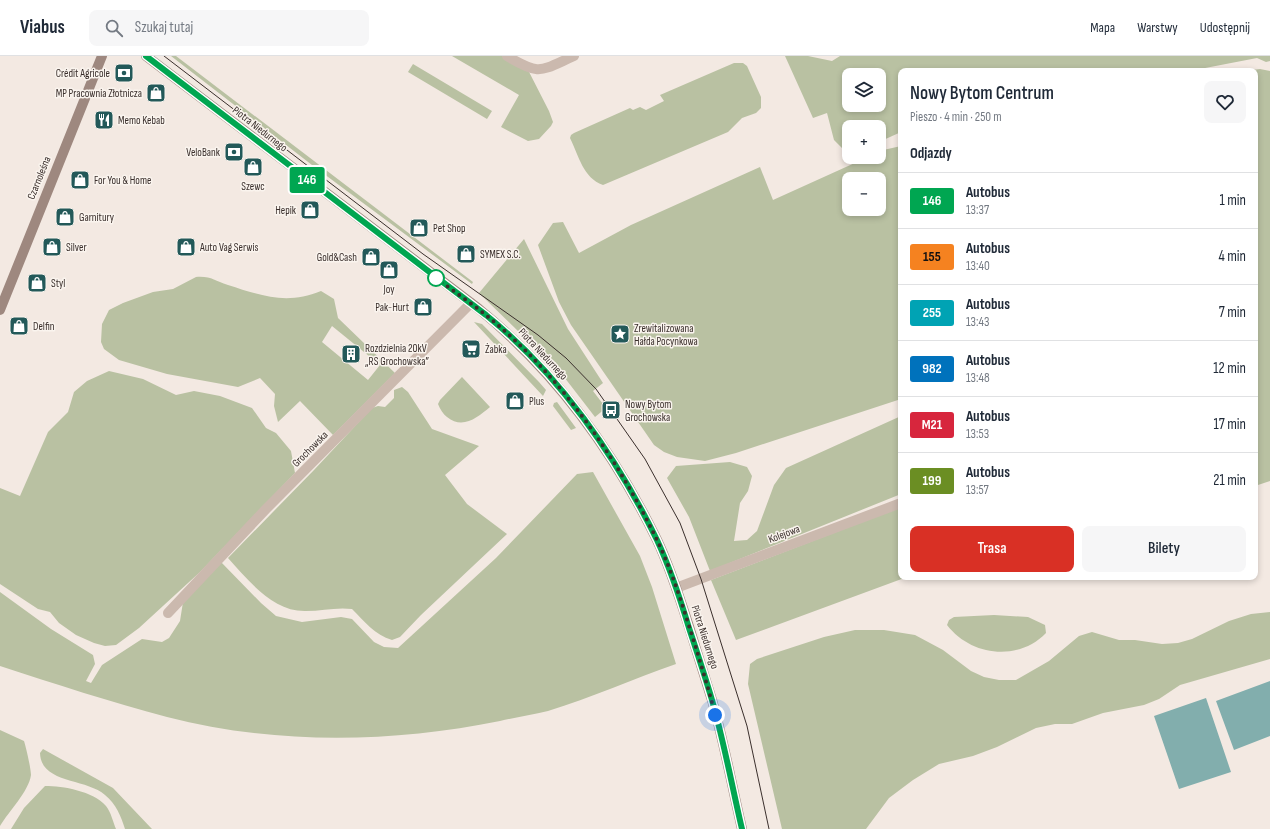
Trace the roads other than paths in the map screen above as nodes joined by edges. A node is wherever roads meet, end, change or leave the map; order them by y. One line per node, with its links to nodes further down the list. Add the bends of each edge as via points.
1 (102, 56): 5 (street, Czarnoleśna)
2 (146, 56): 6 (street, Piotra Niedurnego)
3 (507, 56): 4 (street, via 531,69 541,70)
4 (574, 56)
5 (4, 291): 7 (street, Czarnoleśna)
6 (471, 303): 9 (street, Piotra Niedurnego, via 508,333 560,389 587,424 622,475 657,540); 10 (street, Grochowska, via 266,509)
7 (0, 310)
8 (898, 505): 9 (street, Kolejowa)
9 (676, 588): 11 (street, Piotra Niedurnego, via 712,700)
10 (168, 613)
11 (742, 829)

